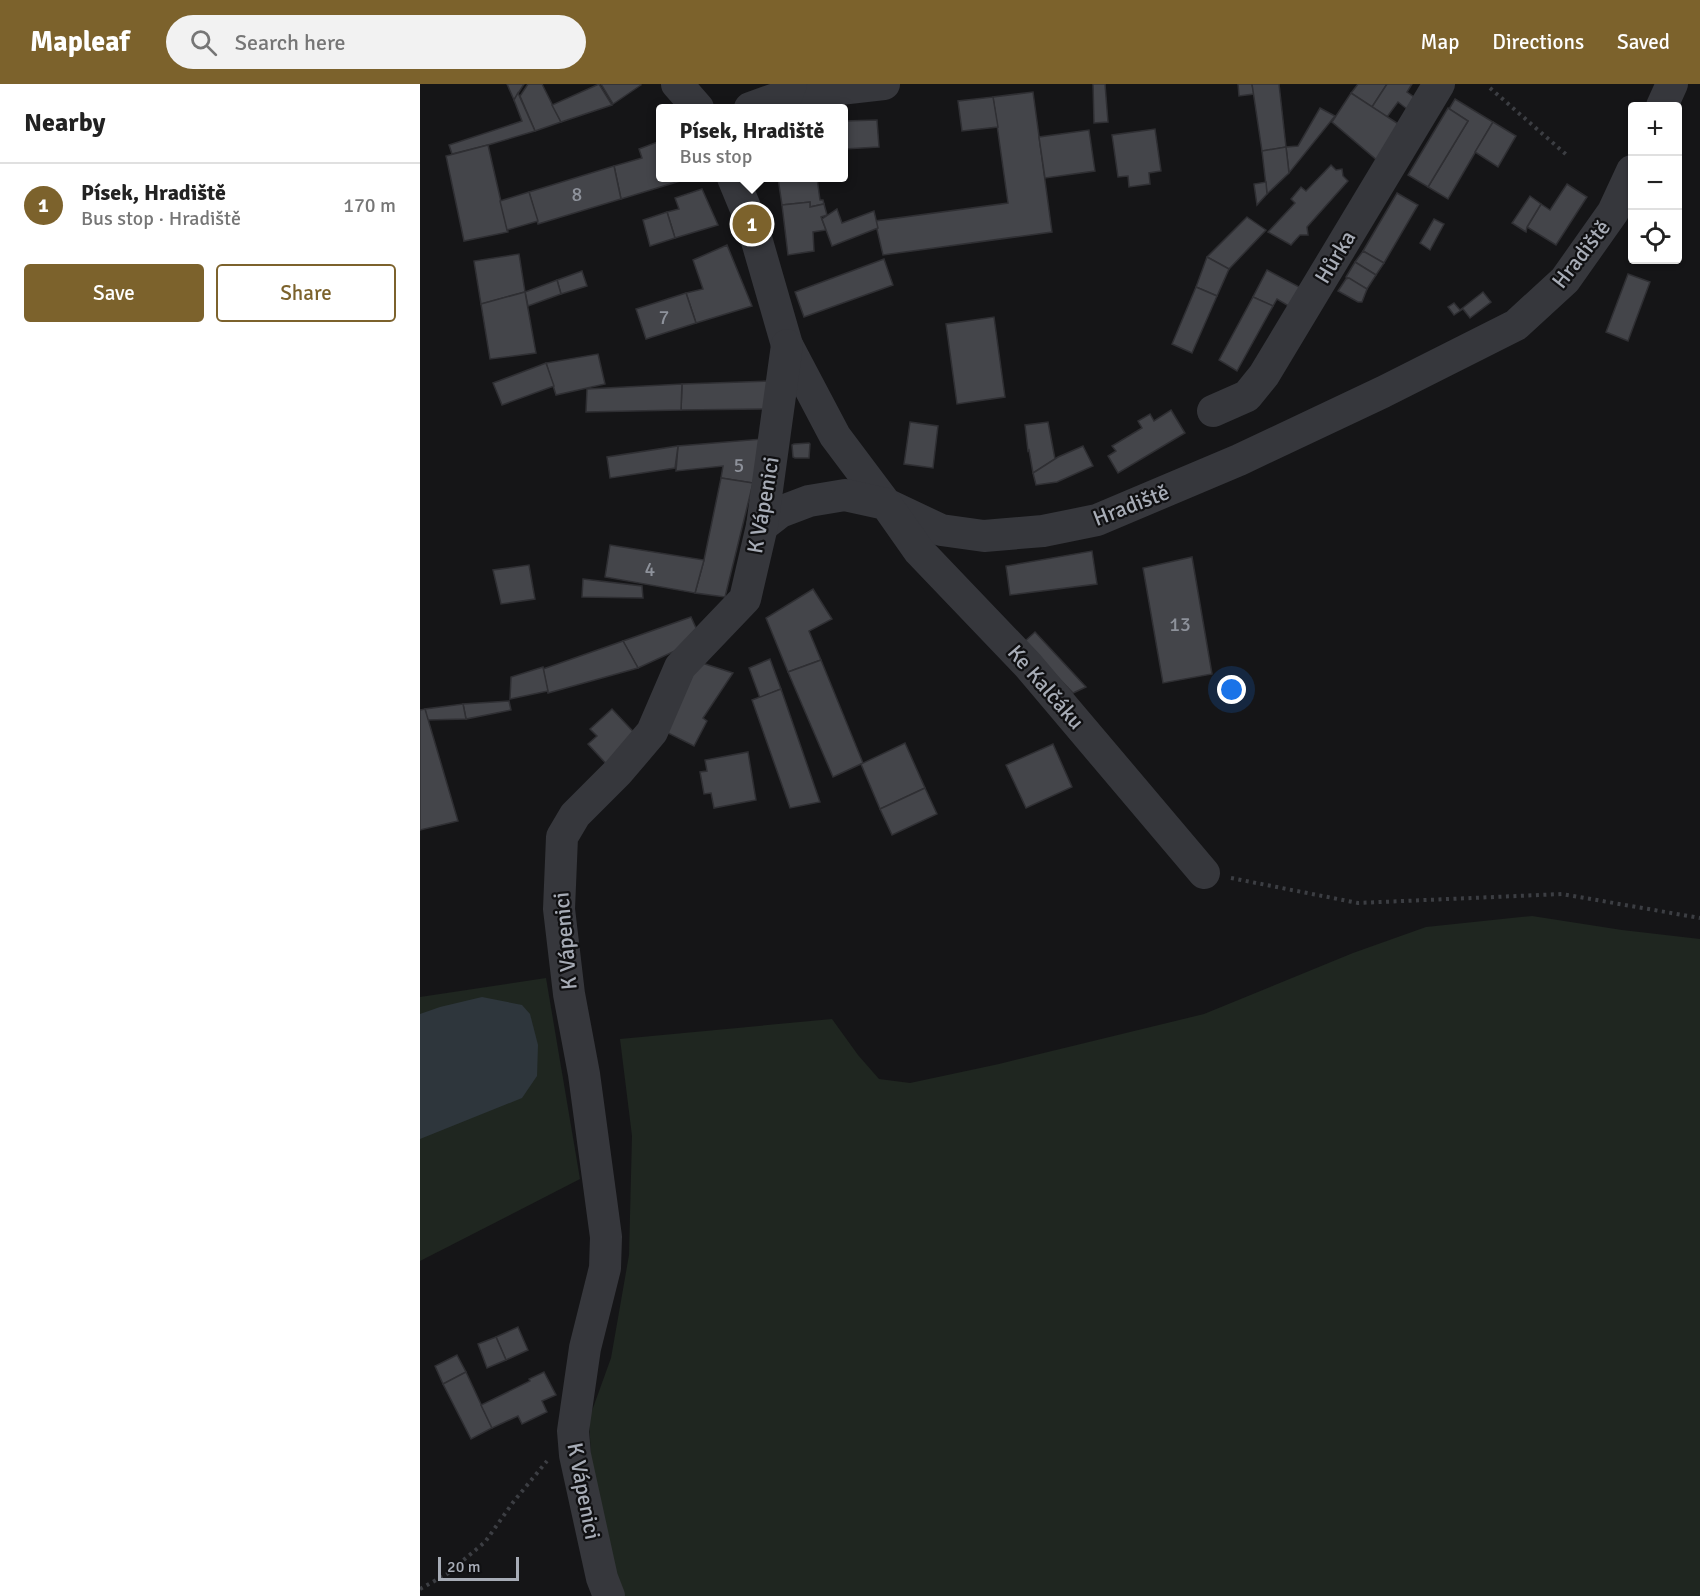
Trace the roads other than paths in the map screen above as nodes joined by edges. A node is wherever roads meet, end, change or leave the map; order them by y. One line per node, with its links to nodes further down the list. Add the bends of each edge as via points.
1 (677, 84): 8 (street)
2 (697, 84): 9 (street)
3 (884, 84): 6 (street)
4 (1438, 84): 14 (street, Hůrka, via 1264,375 1247,396)
5 (1672, 84): 7 (street)
6 (789, 90): 10 (street)
7 (1664, 102)
8 (694, 104)
9 (704, 104)
10 (759, 104)
11 (1628, 180): 15 (street, Hradiště, via 1613,212 1565,280 1516,325 1239,460 1097,520 1043,531 984,536 941,530)
12 (735, 182): 13 (street, Hradiště, via 752,224)
13 (787, 345): 15 (street, Hradiště, via 835,436); 16 (street, K Vápenici)
14 (1213, 411)
15 (886, 504): 16 (street, via 845,495 809,501 780,512); 17 (street, Ke Kalčáku, via 919,551 1028,664)
16 (762, 526): 18 (street, K Vápenici, via 745,598 680,667 652,732 575,815 562,837 559,909 606,1237 605,1268 585,1348 573,1431 575,1455)
17 (1204, 873)
18 (609, 1596)

